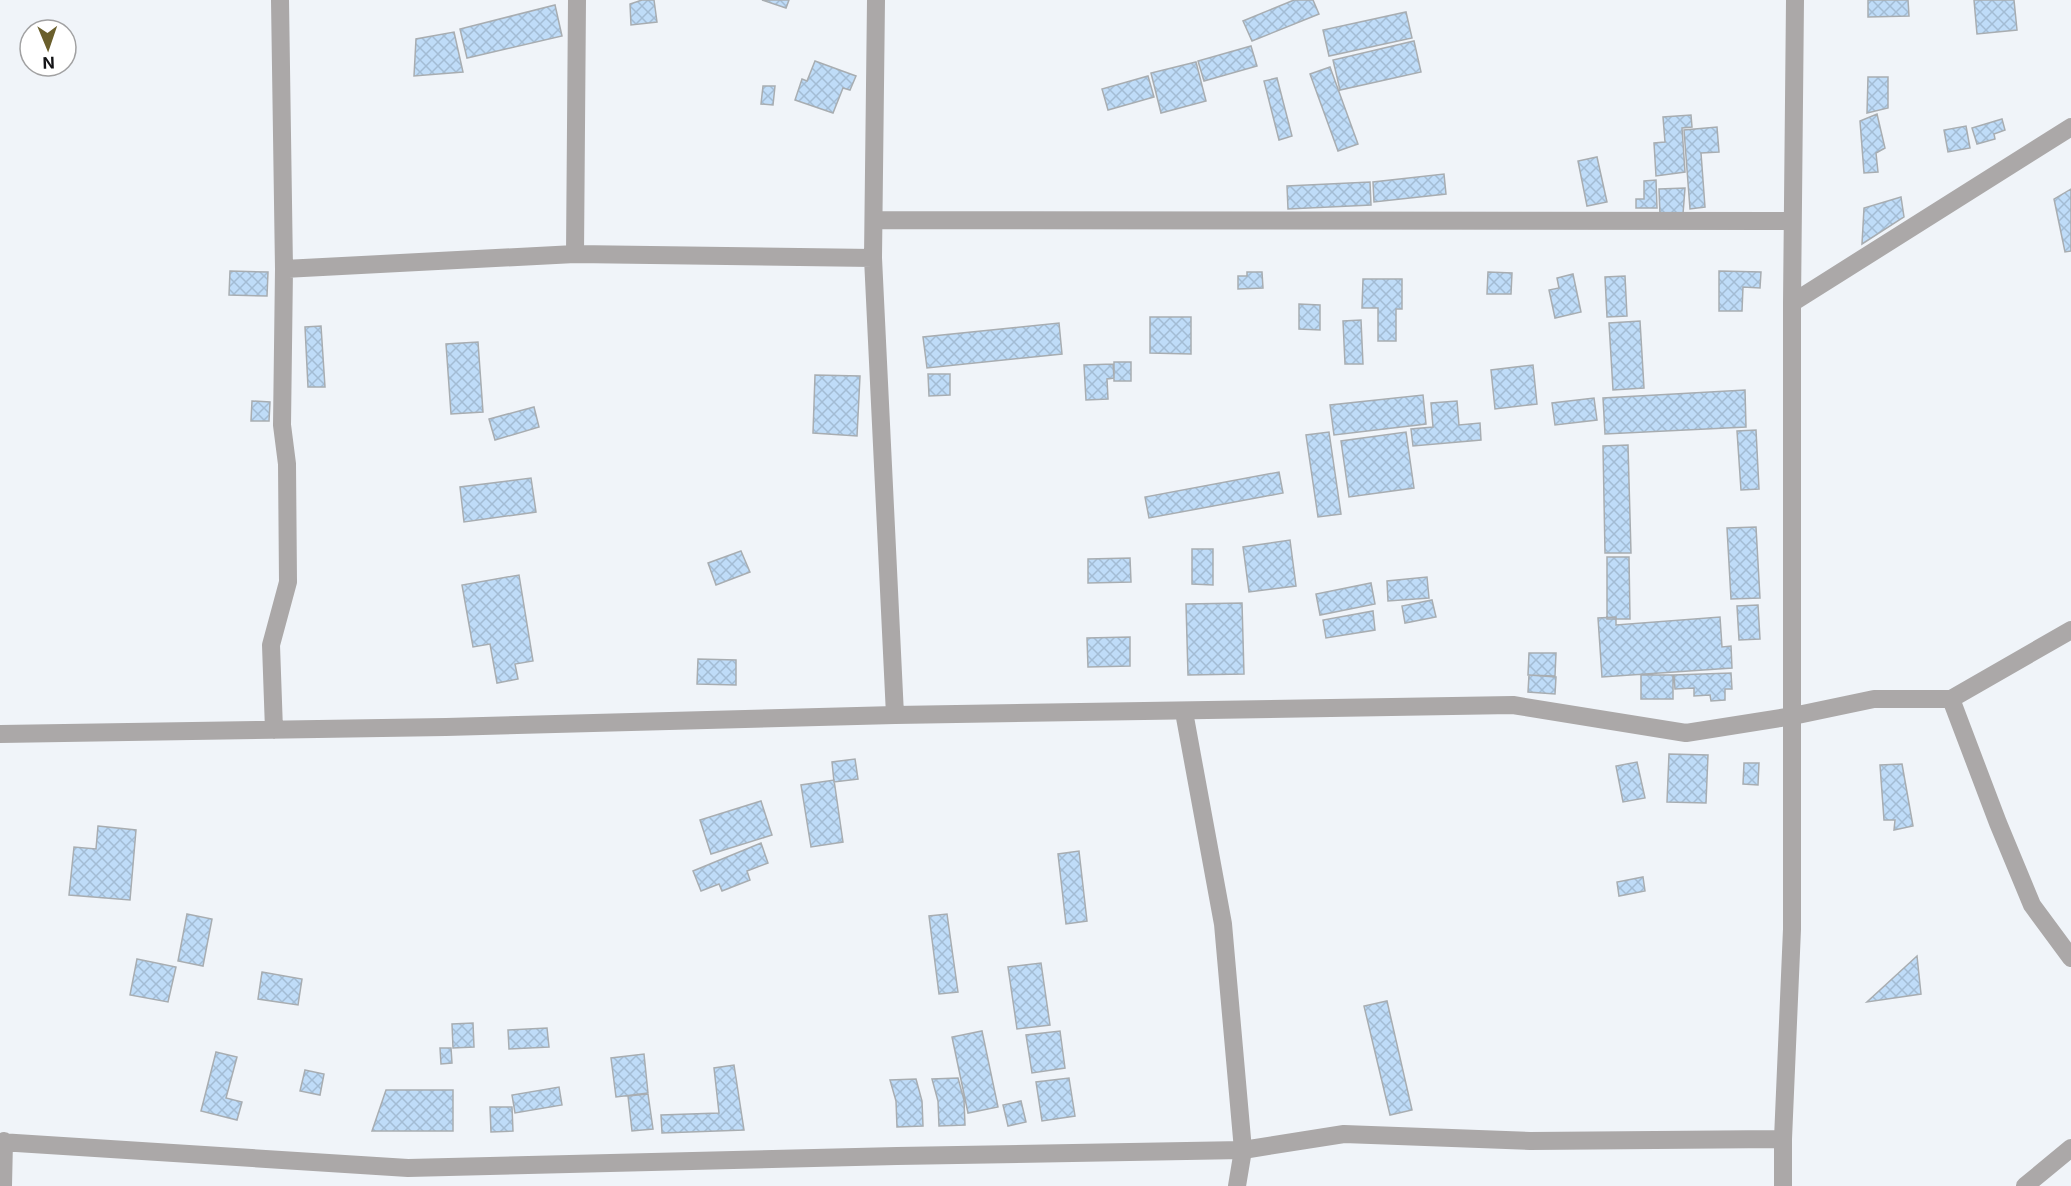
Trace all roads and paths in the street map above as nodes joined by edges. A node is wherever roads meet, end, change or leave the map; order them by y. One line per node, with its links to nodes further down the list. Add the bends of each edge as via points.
1 (280, 0): 10 (street)
2 (577, 0): 8 (street)
3 (876, 0): 6 (street)
4 (1795, 0): 7 (street)
5 (2071, 127): 11 (street)
6 (874, 220): 7 (street); 9 (street)
7 (1792, 221): 11 (street)
8 (575, 254): 9 (street); 10 (street)
9 (873, 258): 15 (street)
10 (284, 269): 17 (street, via 282,425 287,464 288,582 271,645)
11 (1792, 303): 16 (street)
12 (2071, 630): 13 (street)
13 (1951, 699): 16 (street, via 1874,699); 19 (street, via 2032,905)
14 (1184, 712): 15 (street); 16 (street, via 1513,705 1686,733); 23 (street, via 1223,924)
15 (895, 715): 17 (street)
16 (1793, 717): 20 (street, via 1792,929)
17 (274, 730): 18 (street)
18 (0, 734)
19 (2071, 958)
20 (1783, 1139): 23 (street, via 1530,1141 1344,1134); 27 (street)
21 (2, 1142): 24 (street); 25 (street)
22 (2071, 1148): 28 (street)
23 (1243, 1149): 24 (street, via 897,1156); 26 (street)
24 (409, 1177)
25 (3, 1186)
26 (1237, 1186)
27 (1783, 1186)
28 (2025, 1186)

